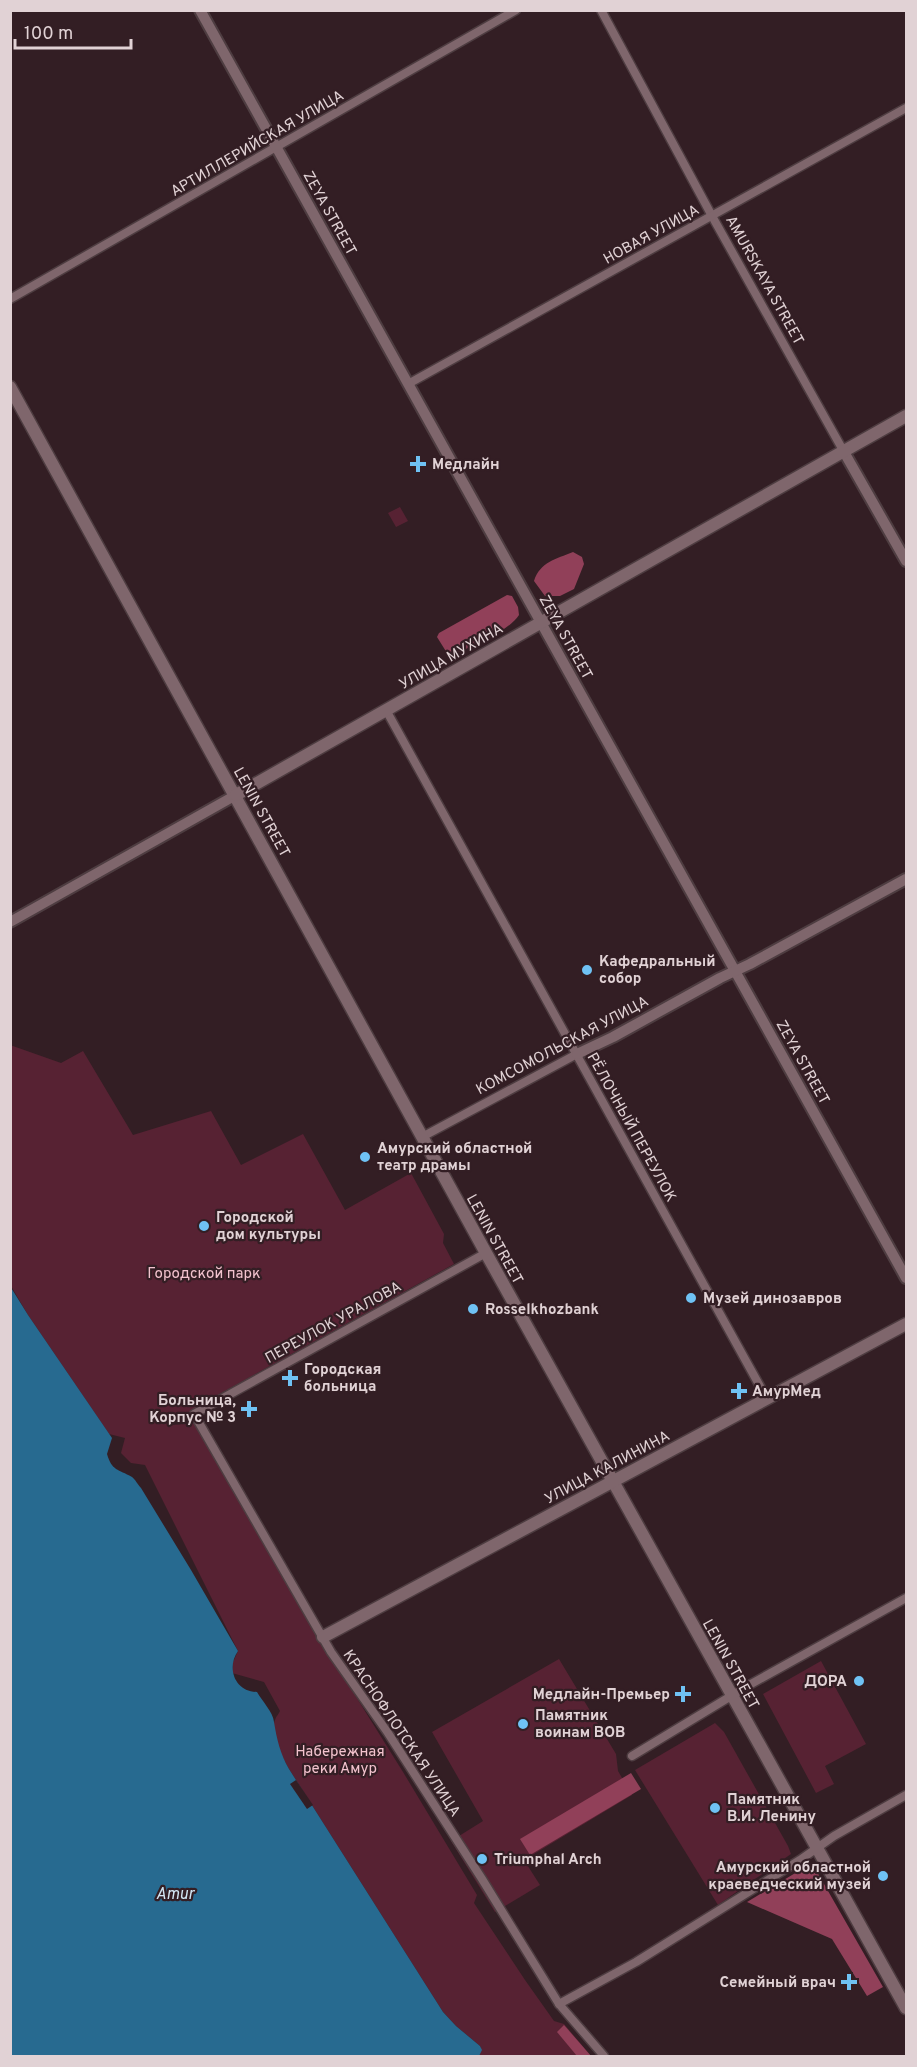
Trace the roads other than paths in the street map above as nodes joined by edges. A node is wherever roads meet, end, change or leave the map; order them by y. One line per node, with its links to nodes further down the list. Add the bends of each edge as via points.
1 (200, 10): 5 (street, ZEYA STREET)
2 (516, 10): 5 (street, АРТИЛЛЕРИЙСКАЯ УЛИЦА)
3 (601, 10): 6 (street, AMURSKAYA STREET)
4 (906, 108): 6 (street, НОВАЯ УЛИЦА)
5 (276, 147): 7 (street, АРТИЛЛЕРИЙСКАЯ УЛИЦА); 8 (street, ZEYA STREET)
6 (712, 216): 8 (street, НОВАЯ УЛИЦА); 11 (street, AMURSKAYA STREET)
7 (10, 299)
8 (408, 384): 13 (street, ZEYA STREET)
9 (10, 387): 15 (main road, LENIN STREET)
10 (906, 416): 11 (main road, УЛИЦА МУХИНА)
11 (844, 452): 12 (street, AMURSKAYA STREET); 13 (main road, УЛИЦА МУХИНА)
12 (906, 561)
13 (541, 622): 14 (main road, УЛИЦА МУХИНА); 18 (street, ZEYA STREET)
14 (386, 710): 15 (main road, УЛИЦА МУХИНА); 19 (street, РЁЛОЧНЫЙ ПЕРЕУЛОК)
15 (236, 795): 17 (street, УЛИЦА МУХИНА); 20 (main road, LENIN STREET)
16 (906, 879): 18 (street, КОМСОМОЛЬСКАЯ УЛИЦА)
17 (10, 922)
18 (735, 971): 19 (street, КОМСОМОЛЬСКАЯ УЛИЦА); 22 (street, ZEYA STREET)
19 (577, 1054): 20 (street, КОМСОМОЛЬСКАЯ УЛИЦА); 24 (street, РЁЛОЧНЫЙ ПЕРЕУЛОК)
20 (422, 1137): 21 (main road, LENIN STREET)
21 (486, 1253): 25 (street, ПЕРЕУЛОК УРАЛОВА); 26 (main road, LENIN STREET)
22 (906, 1278)
23 (906, 1324): 24 (main road, УЛИЦА КАЛИНИНА)
24 (767, 1399): 26 (main road, УЛИЦА КАЛИНИНА)
25 (194, 1414): 28 (street, КРАСНОФЛОТСКАЯ УЛИЦА)
26 (614, 1480): 28 (main road, УЛИЦА КАЛИНИНА); 29 (main road, LENIN STREET)
27 (906, 1598): 29 (street)
28 (323, 1637): 33 (street, КРАСНОФЛОТСКАЯ УЛИЦА, via 406,1759)
29 (732, 1696): 30 (street); 32 (main road, LENIN STREET)
30 (632, 1756)
31 (906, 1795): 32 (street)
32 (817, 1848): 33 (street, via 636,1962); 34 (main road, LENIN STREET)
33 (559, 2004): 35 (street, КРАСНОФЛОТСКАЯ УЛИЦА)
34 (906, 2008)
35 (604, 2056)

